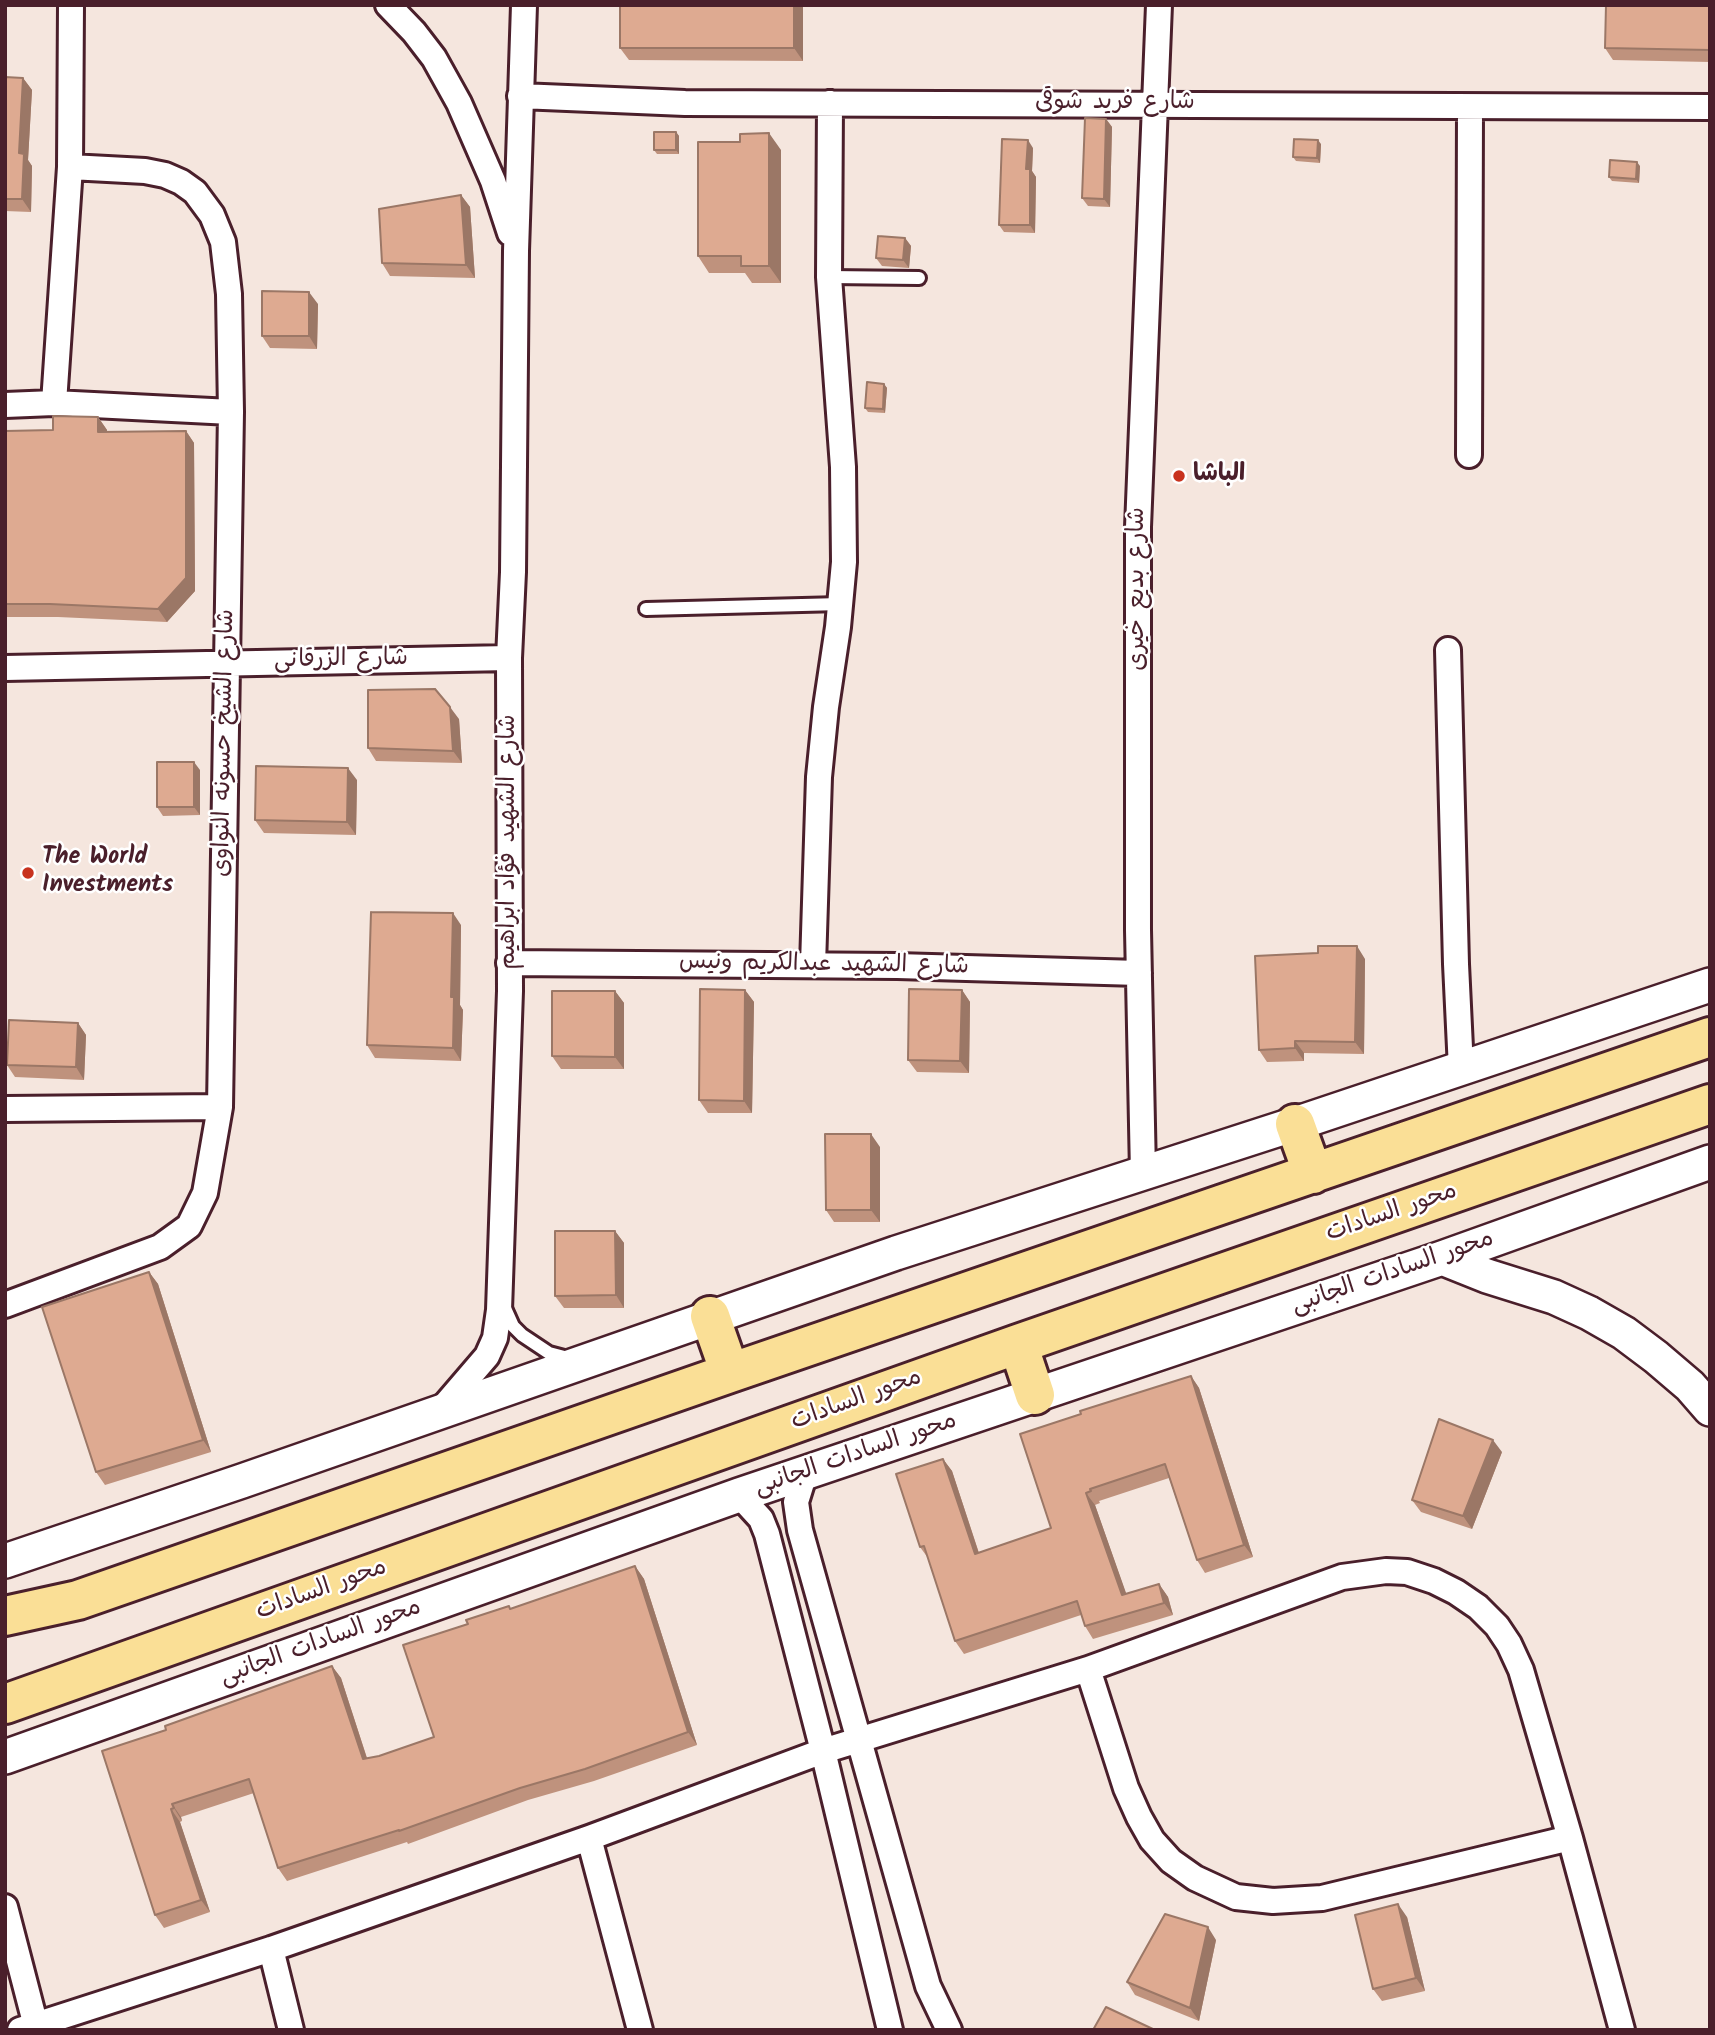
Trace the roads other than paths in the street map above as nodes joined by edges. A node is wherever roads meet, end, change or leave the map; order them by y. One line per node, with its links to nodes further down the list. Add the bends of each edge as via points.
1 (71, 5): 10 (street)
2 (388, 5): 11 (street, شارع الشهيد فؤاد ابراهيم, via 434,58 459,103 493,181)
3 (524, 5): 5 (street, شارع الشهيد فؤاد ابراهيم)
4 (1159, 5): 7 (street, شارع بديع خيرى)
5 (520, 96): 6 (street, شارع فريد شوقى); 11 (street, شارع الشهيد فؤاد ابراهيم)
6 (830, 103): 7 (street, شارع فريد شوقى); 12 (street)
7 (1156, 105): 9 (street, شارع فريد شوقى); 26 (street, شارع بديع خيرى, via 1138,527)
8 (1710, 107): 9 (street, شارع فريد شوقى)
9 (1470, 108): 17 (street)
10 (70, 167): 14 (street); 16 (street, شارع الشيخ حسونه النواوى, via 165,175 195,192 212,215 223,242 229,294)
11 (516, 251): 21 (street, شارع الشهيد فؤاد ابراهيم)
12 (829, 277): 13 (lane); 18 (street, via 844,467)
13 (919, 278)
14 (54, 403): 15 (street); 16 (street)
15 (5, 405)
16 (232, 412): 22 (street, شارع الشيخ حسونه النواوى)
17 (1469, 455)
18 (841, 604): 19 (lane); 25 (street, via 819,777)
19 (646, 609)
20 (1448, 650): 29 (street)
21 (509, 658): 22 (street, شارع الزرقانى); 24 (street, شارع الشهيد فؤاد ابراهيم)
22 (226, 664): 23 (street, شارع الزرقانى); 31 (street, شارع الشيخ حسونه النواوى)
23 (5, 668)
24 (509, 963): 25 (street, شارع الشهيد عبدالكريم ونيس); 38 (street, شارع الشهيد فؤاد ابراهيم)
25 (813, 965): 26 (street, شارع الشهيد عبدالكريم ونيس)
26 (1139, 973): 35 (street, شارع بديع خيرى)
27 (1710, 985): 29 (street)
28 (1710, 1037): 36 (main road)
29 (1461, 1069): 33 (street)
30 (1710, 1104): 41 (main road, محور السادات)
31 (220, 1107): 32 (street); 39 (street, شارع الشيخ حسونه النواوى, via 205,1194 189,1226 160,1247)
32 (5, 1109)
33 (1295, 1124): 35 (street); 36 (main road)
34 (1710, 1162): 37 (street, محور السادات الجانبى)
35 (1143, 1173): 40 (street)
36 (1313, 1174): 43 (main road)
37 (1442, 1258): 44 (street, محور السادات الجانبى); 45 (street, via 1589,1313 1656,1357)
38 (500, 1296): 42 (lane, via 506,1314 522,1335 549,1353); 46 (street, شارع الشهيد فؤاد ابراهيم, via 495,1338 487,1356)
39 (5, 1305)
40 (710, 1316): 42 (street); 43 (main road)
41 (1017, 1344): 44 (main road); 54 (main road, محور السادات)
42 (580, 1362): 46 (street)
43 (730, 1373): 50 (main road)
44 (1035, 1395): 47 (street, محور السادات الجانبى)
45 (1710, 1409)
46 (438, 1412): 49 (street)
47 (805, 1472): 48 (street, محور السادات الجانبى); 55 (street, via 797,1516)
48 (739, 1496): 56 (street, via 761,1519 767,1534); 57 (street, محور السادات الجانبى)
49 (5, 1561)
50 (78, 1600): 51 (main road); 52 (main road)
51 (5, 1616)
52 (5, 1630)
53 (1088, 1669): 55 (street); 59 (street, via 1126,1788 1152,1840 1195,1878 1236,1897 1273,1901 1322,1898); 59 (street, via 1342,1577 1407,1572 1434,1581 1478,1607 1509,1644 1521,1670)
54 (5, 1704)
55 (858, 1741): 56 (street); 66 (street, via 928,1986)
56 (823, 1751): 58 (street); 65 (street)
57 (5, 1757)
58 (589, 1838): 61 (street); 64 (street)
59 (1570, 1838): 67 (street)
60 (5, 1907): 62 (street)
61 (271, 1949): 62 (street); 63 (street)
62 (31, 2028)
63 (291, 2030)
64 (640, 2030)
65 (890, 2030)
66 (949, 2030)
67 (1622, 2030)

